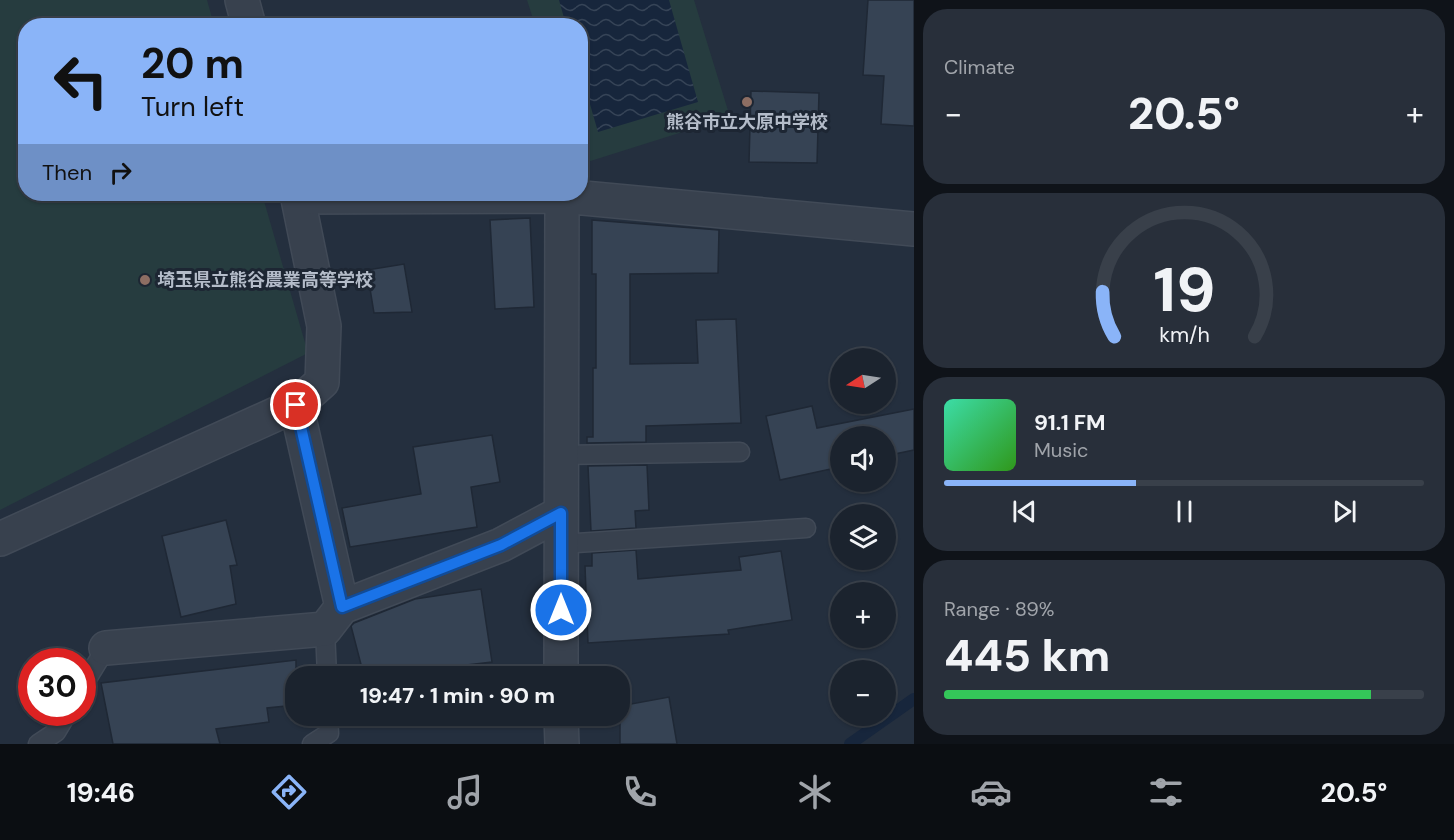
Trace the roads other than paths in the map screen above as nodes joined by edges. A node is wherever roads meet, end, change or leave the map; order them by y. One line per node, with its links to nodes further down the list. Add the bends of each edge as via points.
1 (242, 0): 2 (street)
2 (247, 18)
3 (588, 198): 6 (street)
4 (298, 201): 7 (street, via 324,326 322,382)
5 (562, 201): 9 (street)
6 (914, 229)
7 (296, 405): 12 (street); 13 (street)
8 (740, 452): 9 (lane)
9 (561, 455): 10 (street)
10 (561, 528): 11 (lane); 13 (street, via 501,545); 17 (street)
11 (806, 528)
12 (0, 539)
13 (333, 618): 14 (street); 16 (lane)
14 (106, 648): 15 (lane)
15 (96, 664)
16 (328, 666)
17 (561, 666)
18 (60, 726): 21 (lane)
19 (329, 726): 22 (lane, via 329,733)
20 (561, 726): 23 (street)
21 (38, 744)
22 (312, 744)
23 (562, 744)

